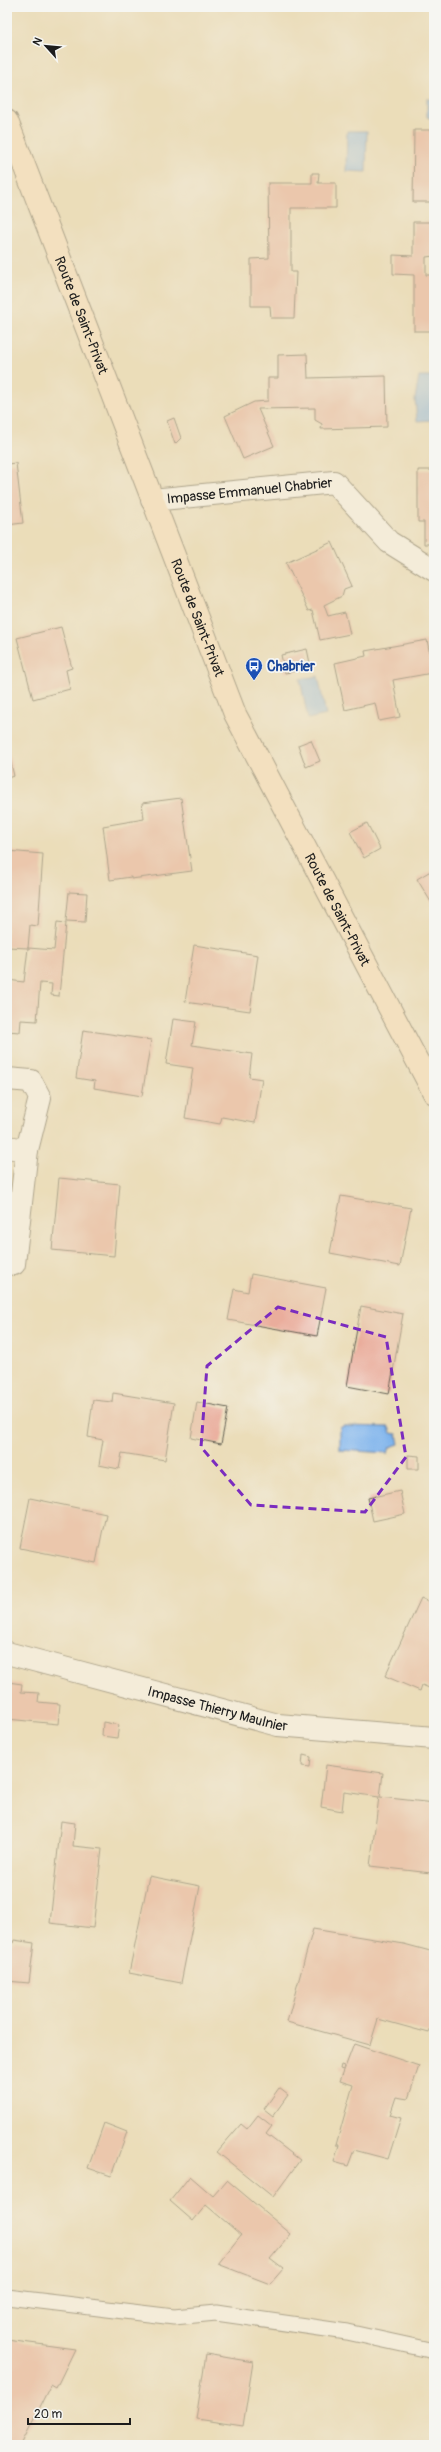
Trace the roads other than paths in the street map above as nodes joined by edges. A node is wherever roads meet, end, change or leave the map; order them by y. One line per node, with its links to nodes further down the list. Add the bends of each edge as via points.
1 (7, 121): 2 (street, Route de Saint-Privat)
2 (152, 500): 3 (street, Impasse Emmanuel Chabrier, via 334,482 390,542); 5 (street, Route de Saint-Privat, via 235,714)
3 (434, 570)
4 (7, 1079): 6 (street, via 31,1081 40,1098)
5 (434, 1093)
6 (17, 1149): 7 (street)
7 (14, 1264)
8 (7, 1653): 9 (street, Impasse Thierry Maulnier, via 278,1725)
9 (434, 1738)
10 (7, 2297): 11 (lane, via 174,2316 216,2313 347,2332)
11 (434, 2351)

